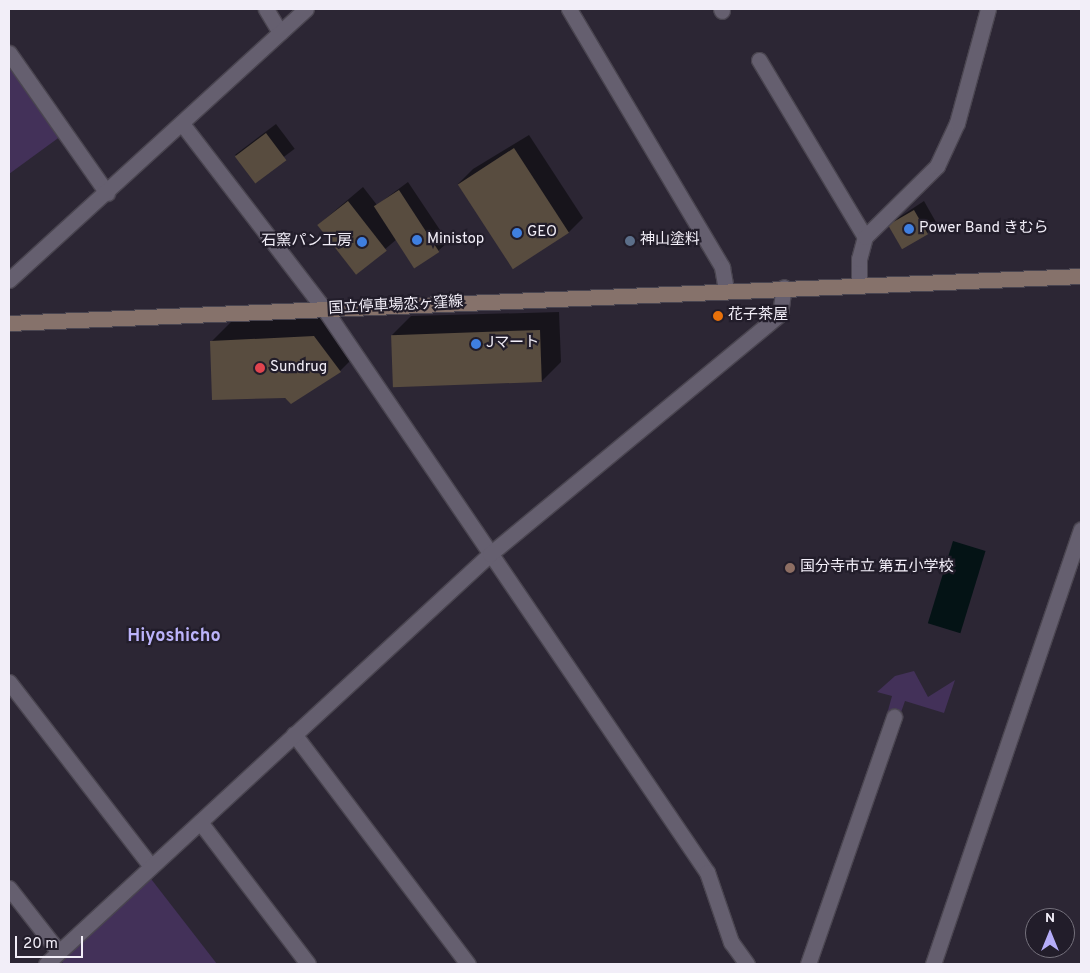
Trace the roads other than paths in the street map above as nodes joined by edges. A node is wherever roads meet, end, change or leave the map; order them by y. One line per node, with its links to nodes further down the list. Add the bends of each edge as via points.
1 (266, 9): 5 (street)
2 (306, 9): 5 (street)
3 (569, 9): 15 (street, via 722,267)
4 (988, 9): 10 (street, via 957,124 937,166)
5 (280, 32): 8 (street)
6 (9, 53): 9 (street)
7 (759, 60): 10 (street)
8 (183, 125): 9 (street); 16 (street)
9 (108, 192): 12 (street)
10 (865, 237): 13 (street, via 859,259)
11 (1081, 276): 13 (main road, 国立停車場恋ヶ窪線)
12 (9, 280)
13 (859, 284): 14 (main road, 国立停車場恋ヶ窪線)
14 (784, 287): 15 (main road, 国立停車場恋ヶ窪線); 19 (street, via 780,314)
15 (726, 290): 16 (main road, 国立停車場恋ヶ窪線)
16 (325, 310): 17 (main road, 国立停車場恋ヶ窪線); 19 (street)
17 (9, 323)
18 (1081, 530): 32 (street)
19 (490, 554): 22 (street); 30 (street, via 707,872 731,942)
20 (9, 682): 24 (street)
21 (894, 717): 31 (street)
22 (294, 734): 23 (street); 29 (street)
23 (200, 822): 24 (street); 28 (street)
24 (150, 865): 26 (street)
25 (9, 888): 26 (street)
26 (59, 952): 27 (street)
27 (46, 964)
28 (308, 964)
29 (468, 964)
30 (747, 964)
31 (808, 964)
32 (932, 964)

